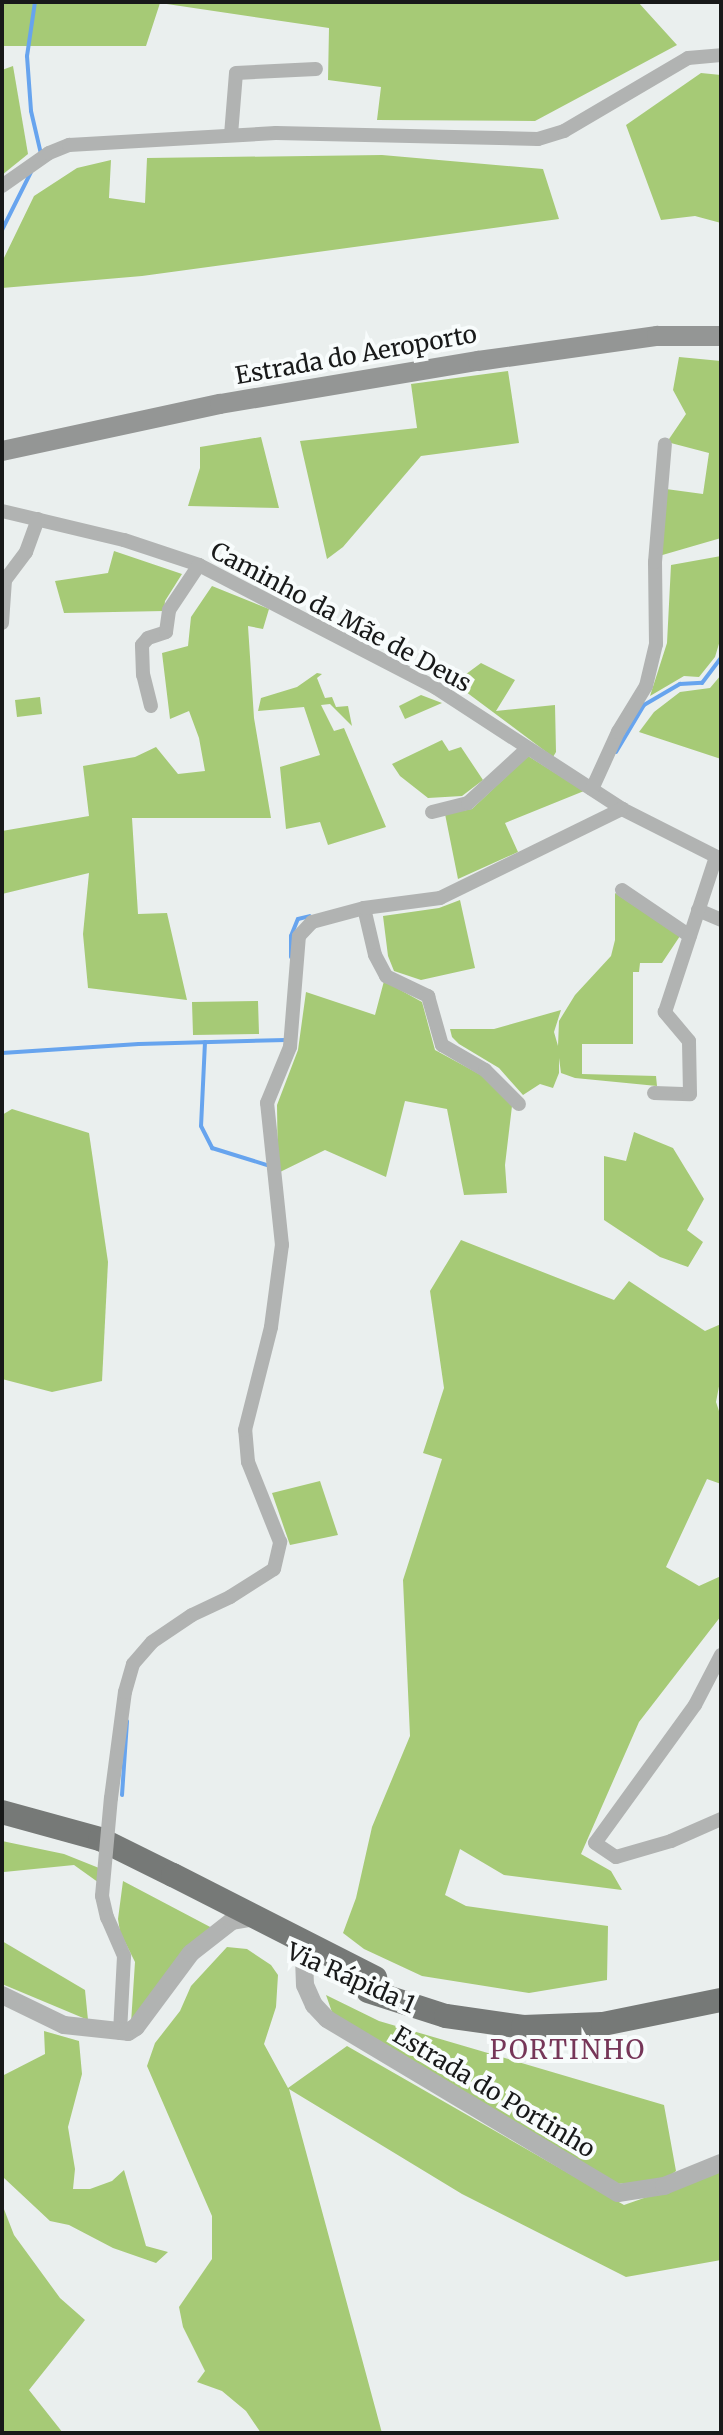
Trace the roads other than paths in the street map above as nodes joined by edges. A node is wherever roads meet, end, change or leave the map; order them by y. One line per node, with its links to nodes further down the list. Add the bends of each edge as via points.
1 (721, 55): 3 (street, via 688,58 564,131 538,139)
2 (316, 69): 3 (street, via 236,73)
3 (231, 135): 4 (street, via 69,145)
4 (2, 186)
5 (721, 336): 7 (main road, Estrada do Aeroporto, via 657,336 491,359 220,404)
6 (665, 444): 14 (street, via 655,562 656,644 646,686)
7 (2, 451)
8 (2, 511): 9 (street, Caminho da Mãe de Deus)
9 (38, 519): 10 (street, Caminho da Mãe de Deus); 11 (street, via 26,552 5,580)
10 (199, 565): 12 (street, via 169,610 166,632 142,645); 13 (street, Caminho da Mãe de Deus, via 436,688)
11 (2, 623)
12 (151, 706)
13 (527, 749): 14 (street, Caminho da Mãe de Deus); 16 (street, via 468,803)
14 (592, 789): 15 (street, Caminho da Mãe de Deus)
15 (622, 809): 17 (street, Caminho da Mãe de Deus); 19 (street, via 440,898)
16 (432, 812)
17 (718, 858): 20 (street)
18 (622, 890): 22 (street)
19 (364, 908): 24 (street, via 375,955 386,976 428,996 442,1045 485,1070); 34 (street, bridge, via 312,922 299,936 290,1047 267,1103 282,1245 271,1327 245,1430 248,1462 280,1542 274,1569 152,1642 133,1664 125,1692 102,1896 124,1956)
20 (698, 910): 21 (street); 22 (street)
21 (721, 920)
22 (690, 936): 23 (street, via 665,1012 689,1041 690,1094)
23 (654, 1093)
24 (519, 1104)
25 (721, 1655): 27 (street, via 695,1705 595,1843 616,1857)
26 (2, 1812): 29 (highway, Via Rápida 1, via 100,1839)
27 (721, 1819)
28 (2, 1827): 29 (highway, Via Rápida 1, via 79,1847)
29 (170, 1881): 30 (highway, Via Rápida 1, bridge)
30 (372, 1984): 31 (highway, Via Rápida 1, via 524,2012 603,2009); 33 (highway, Via Rápida 1, via 446,2016 523,2027 603,2024)
31 (721, 1985)
32 (2, 1995): 34 (street, via 64,2025)
33 (721, 2000)
34 (120, 2033): 35 (street, Estrada do Portinho, via 136,2027 191,1953 232,1921 253,1915 275,1917 291,1930 304,1957 305,1985 327,2019 618,2193 664,2186)
35 (721, 2163)

